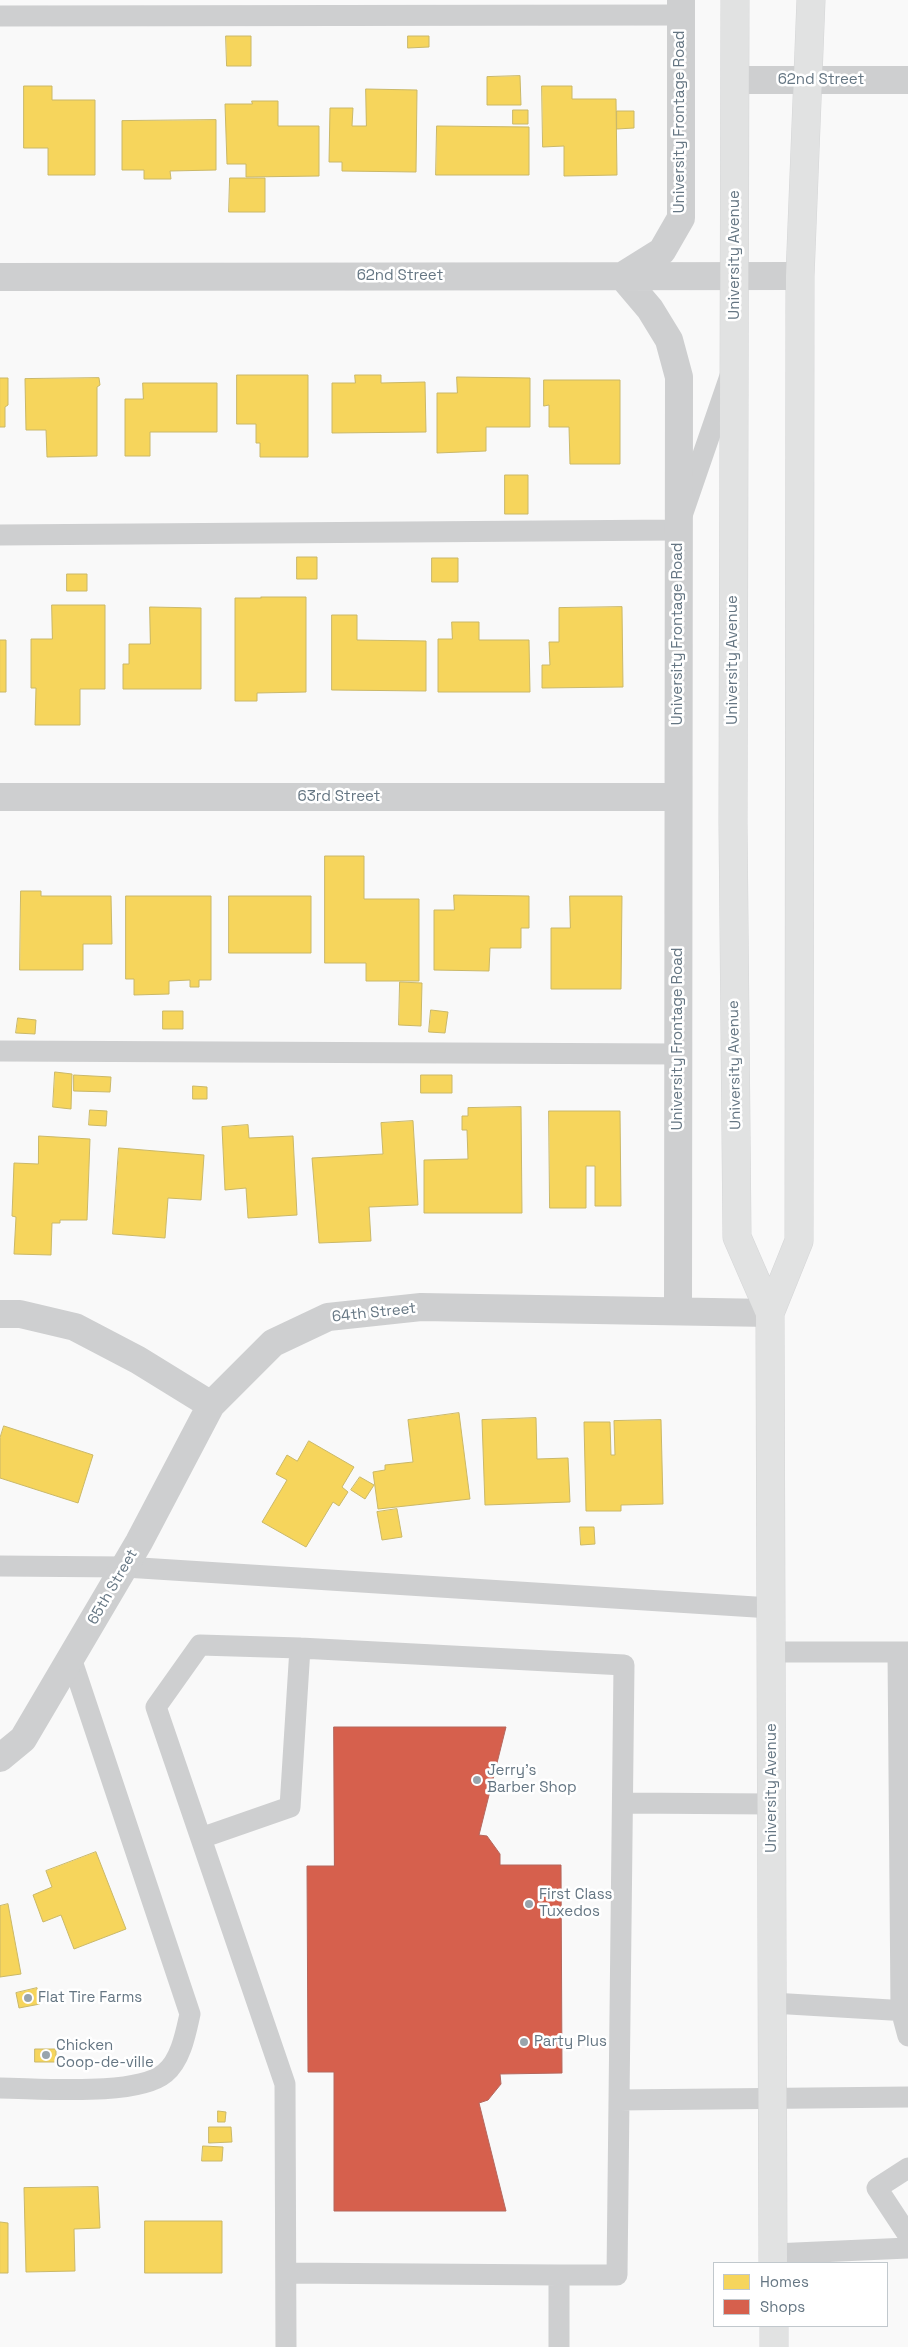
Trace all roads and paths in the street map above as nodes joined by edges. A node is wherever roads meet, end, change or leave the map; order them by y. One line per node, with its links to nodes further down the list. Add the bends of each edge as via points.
1 (735, 0): 6 (main road, University Avenue)
2 (811, 0): 5 (main road, University Avenue)
3 (681, 8): 4 (lane); 8 (street, University Frontage Road, via 681,218 662,251)
4 (0, 16)
5 (806, 79): 6 (street, 62nd Street); 7 (street, 62nd Street); 9 (main road, University Avenue)
6 (735, 80): 11 (main road, University Avenue)
7 (908, 80)
8 (622, 276): 10 (street, 62nd Street); 11 (street, 62nd Street); 13 (street, University Frontage Road, via 650,309 668,340 678,377)
9 (800, 276): 11 (street, 62nd Street); 20 (main road, University Avenue, via 799,1241)
10 (0, 277)
11 (735, 277): 12 (main road, University Avenue)
12 (735, 362): 13 (lane); 20 (main road, University Avenue, via 733,822 737,1237)
13 (678, 530): 14 (lane); 16 (street, University Frontage Road)
14 (0, 535)
15 (0, 797): 16 (street, 63rd Street)
16 (678, 797): 18 (street, University Frontage Road)
17 (0, 1051): 18 (lane)
18 (678, 1054): 19 (street, University Frontage Road)
19 (678, 1311): 20 (street, 64th Street); 22 (street, 64th Street, via 421,1307 328,1317 273,1342)
20 (770, 1313): 25 (main road, University Avenue)
21 (0, 1314): 22 (street, via 20,1314 75,1327 138,1360)
22 (211, 1405): 24 (street, 65th Street)
23 (0, 1566): 24 (lane)
24 (125, 1567): 25 (lane); 29 (street, 65th Street)
25 (772, 1608): 27 (main road, University Avenue)
26 (300, 1648): 31 (lane, via 624,1665); 33 (lane, via 290,1807); 33 (lane, via 200,1645 156,1707)
27 (772, 1652): 28 (lane); 32 (main road, University Avenue)
28 (903, 1652): 35 (lane)
29 (71, 1658): 30 (street, 65th Street, via 23,1739); 37 (lane, via 190,2014 182,2046 166,2073 139,2085)
30 (0, 1758)
31 (624, 1803): 32 (lane); 40 (lane)
32 (772, 1804): 34 (main road, University Avenue)
33 (201, 1838): 45 (lane, via 285,2084)
34 (772, 2003): 35 (lane); 39 (main road, University Avenue)
35 (904, 2010): 36 (lane)
36 (908, 2036)
37 (0, 2088)
38 (908, 2097): 39 (lane)
39 (773, 2099): 40 (lane); 44 (main road, University Avenue)
40 (619, 2100): 46 (lane, via 617,2275)
41 (908, 2168): 42 (lane, via 877,2188)
42 (908, 2235)
43 (908, 2248): 44 (lane)
44 (773, 2259)
45 (286, 2273): 46 (lane); 48 (lane)
46 (559, 2275): 49 (lane)
47 (774, 2327): 50 (main road)
48 (286, 2347)
49 (559, 2347)
50 (774, 2347)

